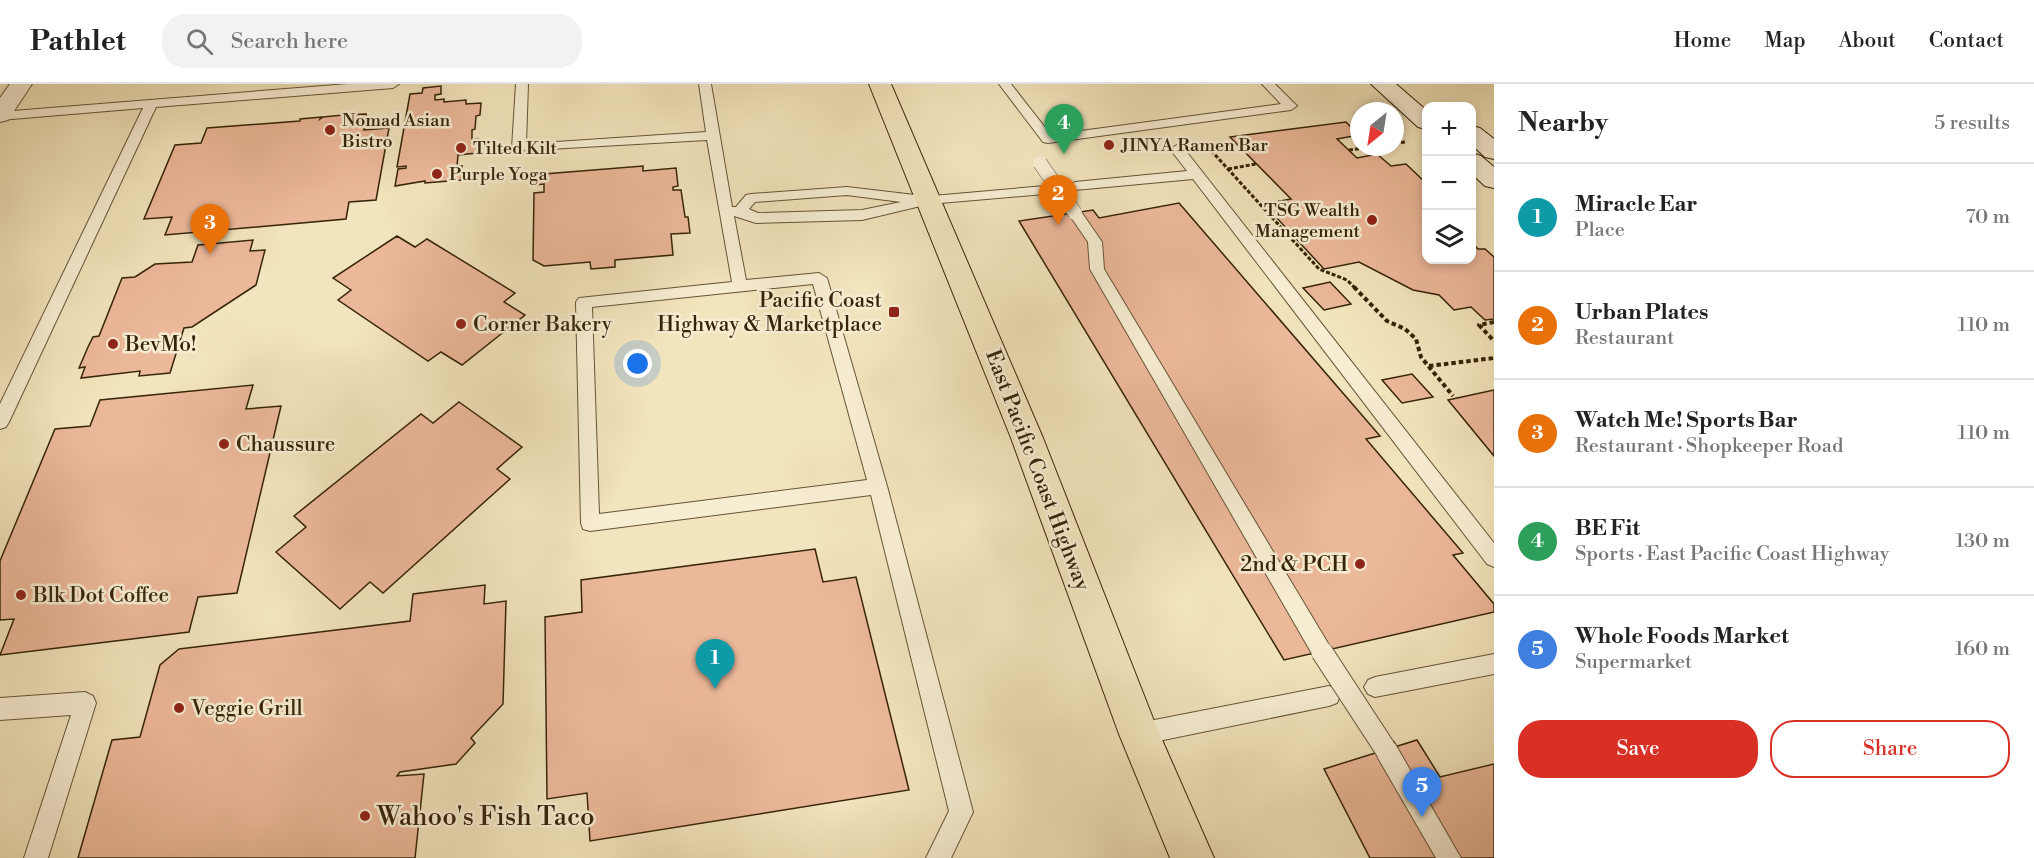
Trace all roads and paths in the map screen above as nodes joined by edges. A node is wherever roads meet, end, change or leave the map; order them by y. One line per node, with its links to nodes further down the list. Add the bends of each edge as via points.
1 (21, 84): 13 (main road)
2 (393, 84): 10 (lane)
3 (522, 84): 15 (lane, via 519,148)
4 (705, 84): 15 (lane)
5 (880, 84): 28 (highway, East Pacific Coast Highway)
6 (1005, 84): 7 (lane, via 1047,139 1292,106)
7 (1268, 84)
8 (1383, 84): 14 (main road)
9 (1414, 84): 11 (main road)
10 (286, 88): 12 (lane)
11 (1435, 102)
12 (151, 104): 13 (lane); 36 (lane)
13 (0, 116)
14 (1422, 118)
15 (712, 136): 29 (lane)
16 (1476, 136): 19 (main road)
17 (1203, 141): 23 (path)
18 (1177, 149): 24 (lane)
19 (1494, 152)
20 (1040, 163): 47 (lane, bridge, via 1095,242 1097,269)
21 (1256, 164): 23 (path)
22 (1476, 164): 25 (main road)
23 (1228, 169): 34 (path, via 1319,269 1347,280 1387,321 1416,339 1421,357)
24 (1195, 175): 26 (lane); 38 (lane)
25 (1494, 180)
26 (1075, 186)
27 (1045, 190): 28 (lane)
28 (930, 200): 29 (lane, via 862,215 756,218); 29 (lane, via 847,191 751,198); 43 (highway, East Pacific Coast Highway, via 1027,438)
29 (734, 211): 30 (lane)
30 (741, 286): 37 (lane, via 819,278); 37 (lane, via 584,303 590,523)
31 (1494, 322): 32 (path, via 1479,325)
32 (1494, 341)
33 (1494, 358): 34 (path)
34 (1429, 366): 35 (path)
35 (1453, 396)
36 (0, 422)
37 (878, 486): 45 (lane, via 961,812)
38 (1494, 558)
39 (1494, 664): 40 (lane)
40 (1375, 687)
41 (1329, 696): 43 (lane)
42 (0, 709): 44 (lane, via 85,704)
43 (1139, 734): 46 (highway, East Pacific Coast Highway)
44 (36, 858)
45 (938, 858)
46 (1192, 858)
47 (1449, 858)

